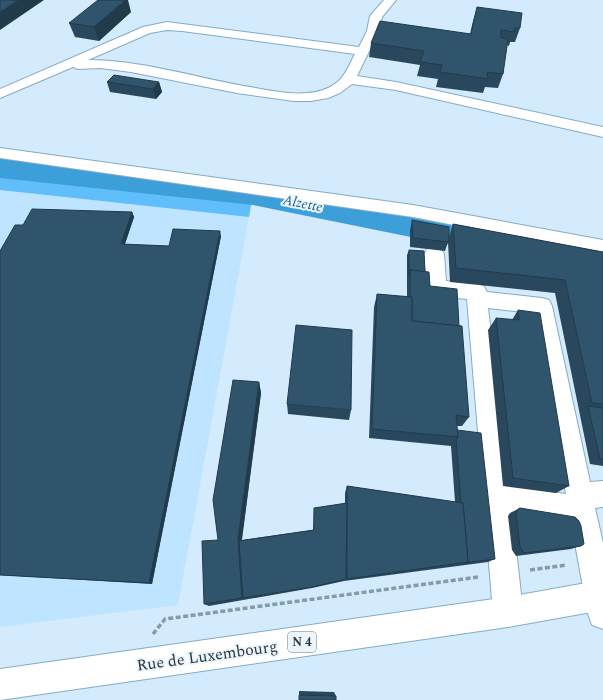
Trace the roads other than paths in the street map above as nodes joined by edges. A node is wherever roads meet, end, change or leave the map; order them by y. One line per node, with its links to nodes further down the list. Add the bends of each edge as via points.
1 (390, 0): 2 (main road, via 376,16 373,31)
2 (362, 51): 3 (main road, via 168,26 147,30); 4 (main road)
3 (69, 66): 4 (main road, via 95,63 134,68 289,97 321,95 345,85); 5 (main road)
4 (349, 79): 6 (main road, via 396,86)
5 (0, 94)
6 (603, 132)
7 (0, 153): 8 (main road, via 413,211)
8 (603, 247)
9 (434, 254): 10 (main road, via 437,288 477,292)
10 (477, 299): 11 (main road); 12 (main road, via 542,306)
11 (497, 498): 12 (main road); 14 (main road)
12 (588, 500): 13 (main road, via 592,562)
13 (602, 602): 14 (main road, Rue de Luxembourg / N 4)
14 (508, 612): 15 (main road, Rue de Luxembourg / N 4)
15 (0, 685)

